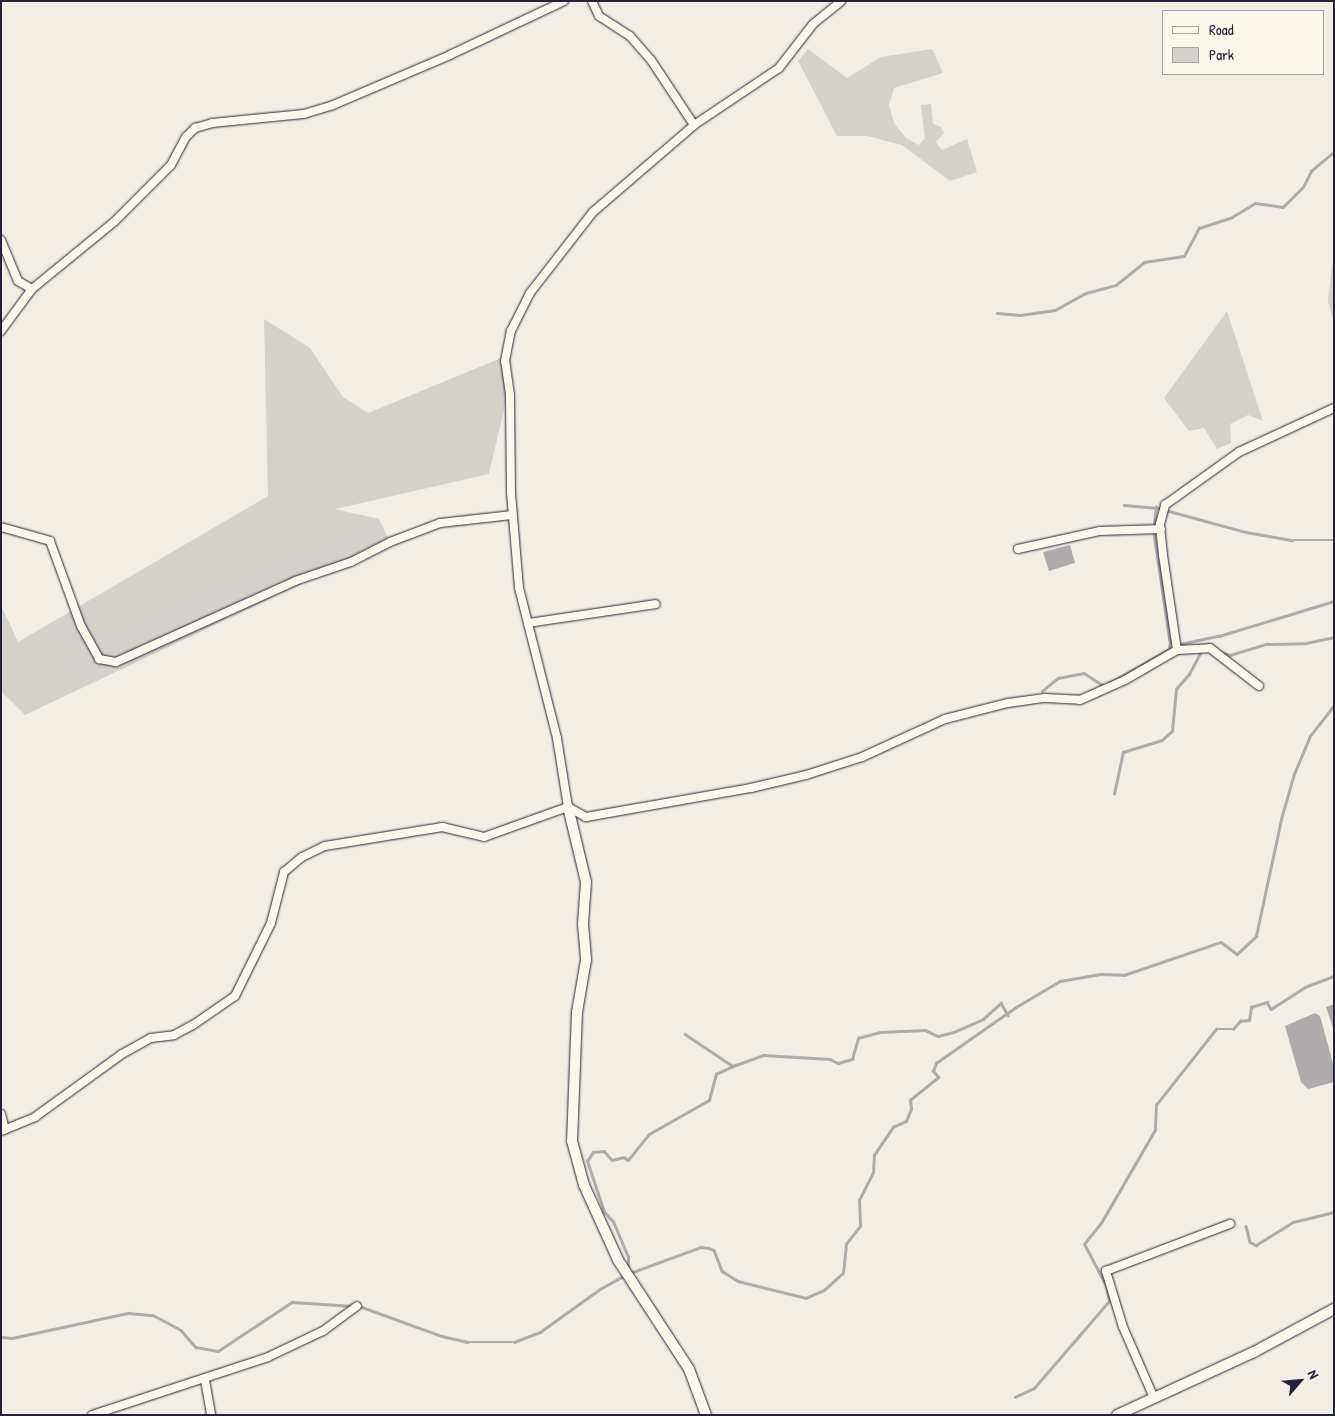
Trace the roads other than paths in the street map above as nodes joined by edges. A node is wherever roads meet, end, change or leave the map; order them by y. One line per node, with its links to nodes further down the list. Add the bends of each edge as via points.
1 (564, 1): 6 (street, via 450,55 332,105 304,114 212,123 195,128 186,137 171,165 115,221)
2 (592, 1): 4 (street, via 599,16 630,36 651,60)
3 (841, 1): 4 (street, via 813,24 779,68)
4 (694, 125): 9 (street, via 593,212 530,293 511,331 505,361 510,395)
5 (1, 240): 6 (street, via 18,281)
6 (32, 289): 7 (street)
7 (1, 330)
8 (1334, 408): 11 (street, via 1239,452 1163,509)
9 (513, 515): 10 (street, via 440,523 351,562 295,581 116,662 99,659 82,626 50,541); 14 (street, via 519,588)
10 (1, 527)
11 (1161, 528): 12 (street, via 1100,531); 15 (street)
12 (1018, 548)
13 (656, 604): 14 (street)
14 (528, 622): 17 (street, via 558,738)
15 (1177, 650): 16 (street, via 1210,648); 17 (street, via 1125,680 1080,700 1045,698 966,713 945,719 862,757 806,775 586,817)
16 (1260, 686)
17 (568, 807): 19 (street, via 484,837 442,827 334,844 302,857 284,872 271,922 235,996 210,1016 180,1031 151,1038 122,1054 35,1117); 27 (street, via 586,882 583,924 586,960 577,1012 572,1142 584,1185 618,1260 688,1369)
18 (1, 1114): 19 (street)
19 (3, 1130)
20 (1230, 1224): 24 (street, via 1106,1271 1123,1327)
21 (357, 1306): 23 (street, via 293,1347)
22 (1334, 1310): 24 (street, via 1254,1352)
23 (205, 1380): 25 (street); 26 (street)
24 (1154, 1398): 28 (street)
25 (92, 1415)
26 (211, 1415)
27 (706, 1415)
28 (1117, 1415)

